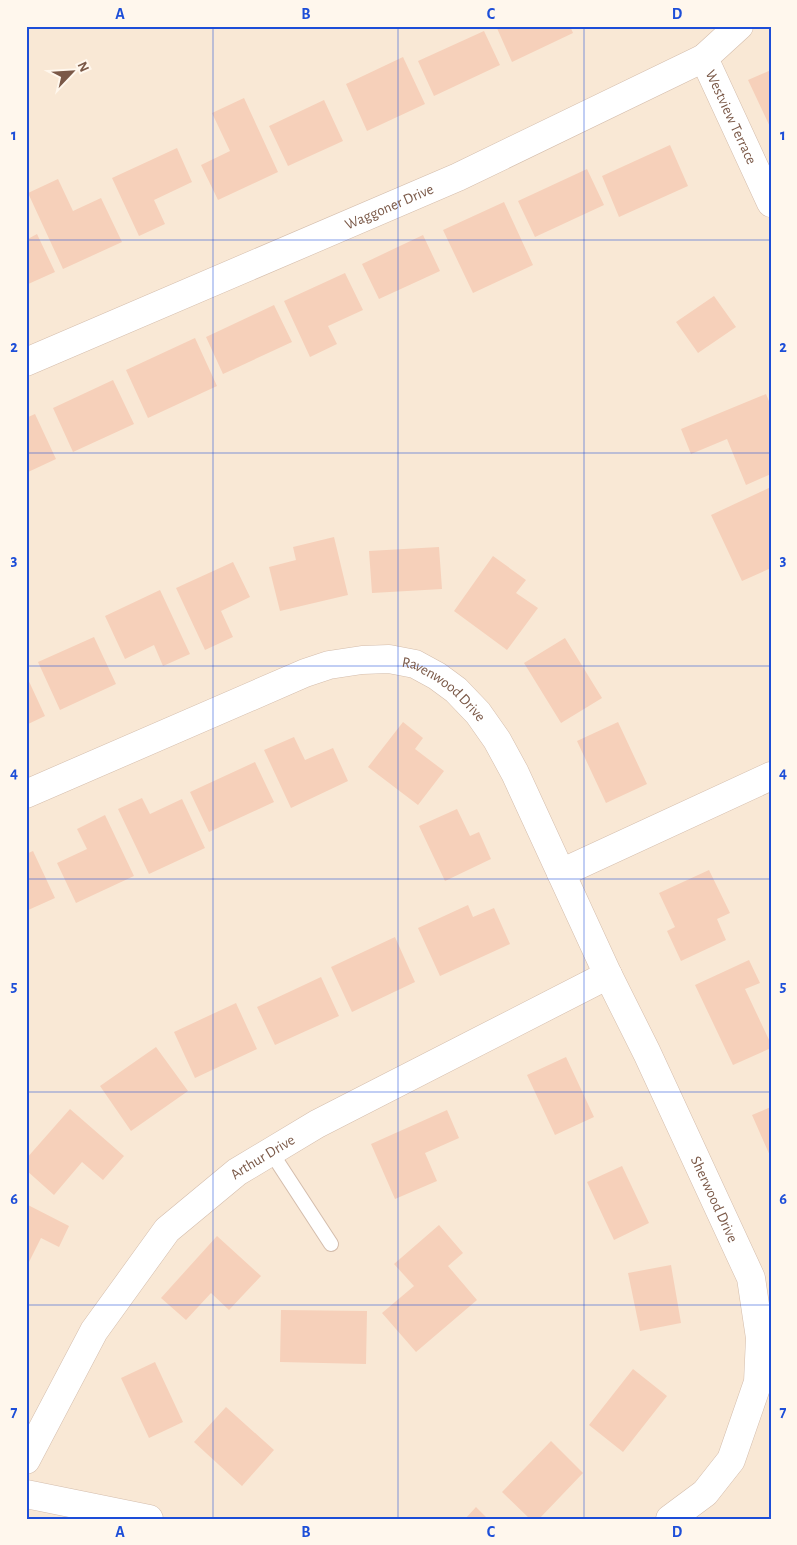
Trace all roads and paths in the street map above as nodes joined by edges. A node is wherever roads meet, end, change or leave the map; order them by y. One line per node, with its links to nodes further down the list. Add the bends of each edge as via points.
1 (739, 26): 2 (street, Waggoner Drive)
2 (704, 58): 3 (street, Westview Terrace); 4 (street, Waggoner Drive, via 458,177)
3 (771, 203)
4 (26, 362)
5 (771, 776): 7 (street)
6 (26, 794): 7 (street, Ravenwood Drive, via 305,673 329,665 389,659 415,664 437,676 478,713 515,773)
7 (561, 873): 8 (street, Sherwood Drive)
8 (608, 975): 9 (street, Arthur Drive, via 317,1124); 14 (street, Sherwood Drive, via 751,1278 760,1338 758,1382 731,1460 705,1493)
9 (271, 1152): 10 (lane); 11 (street, Arthur Drive, via 236,1172 167,1230 94,1331)
10 (331, 1244)
11 (26, 1460)
12 (26, 1494): 13 (street)
13 (149, 1519)
14 (670, 1519)

